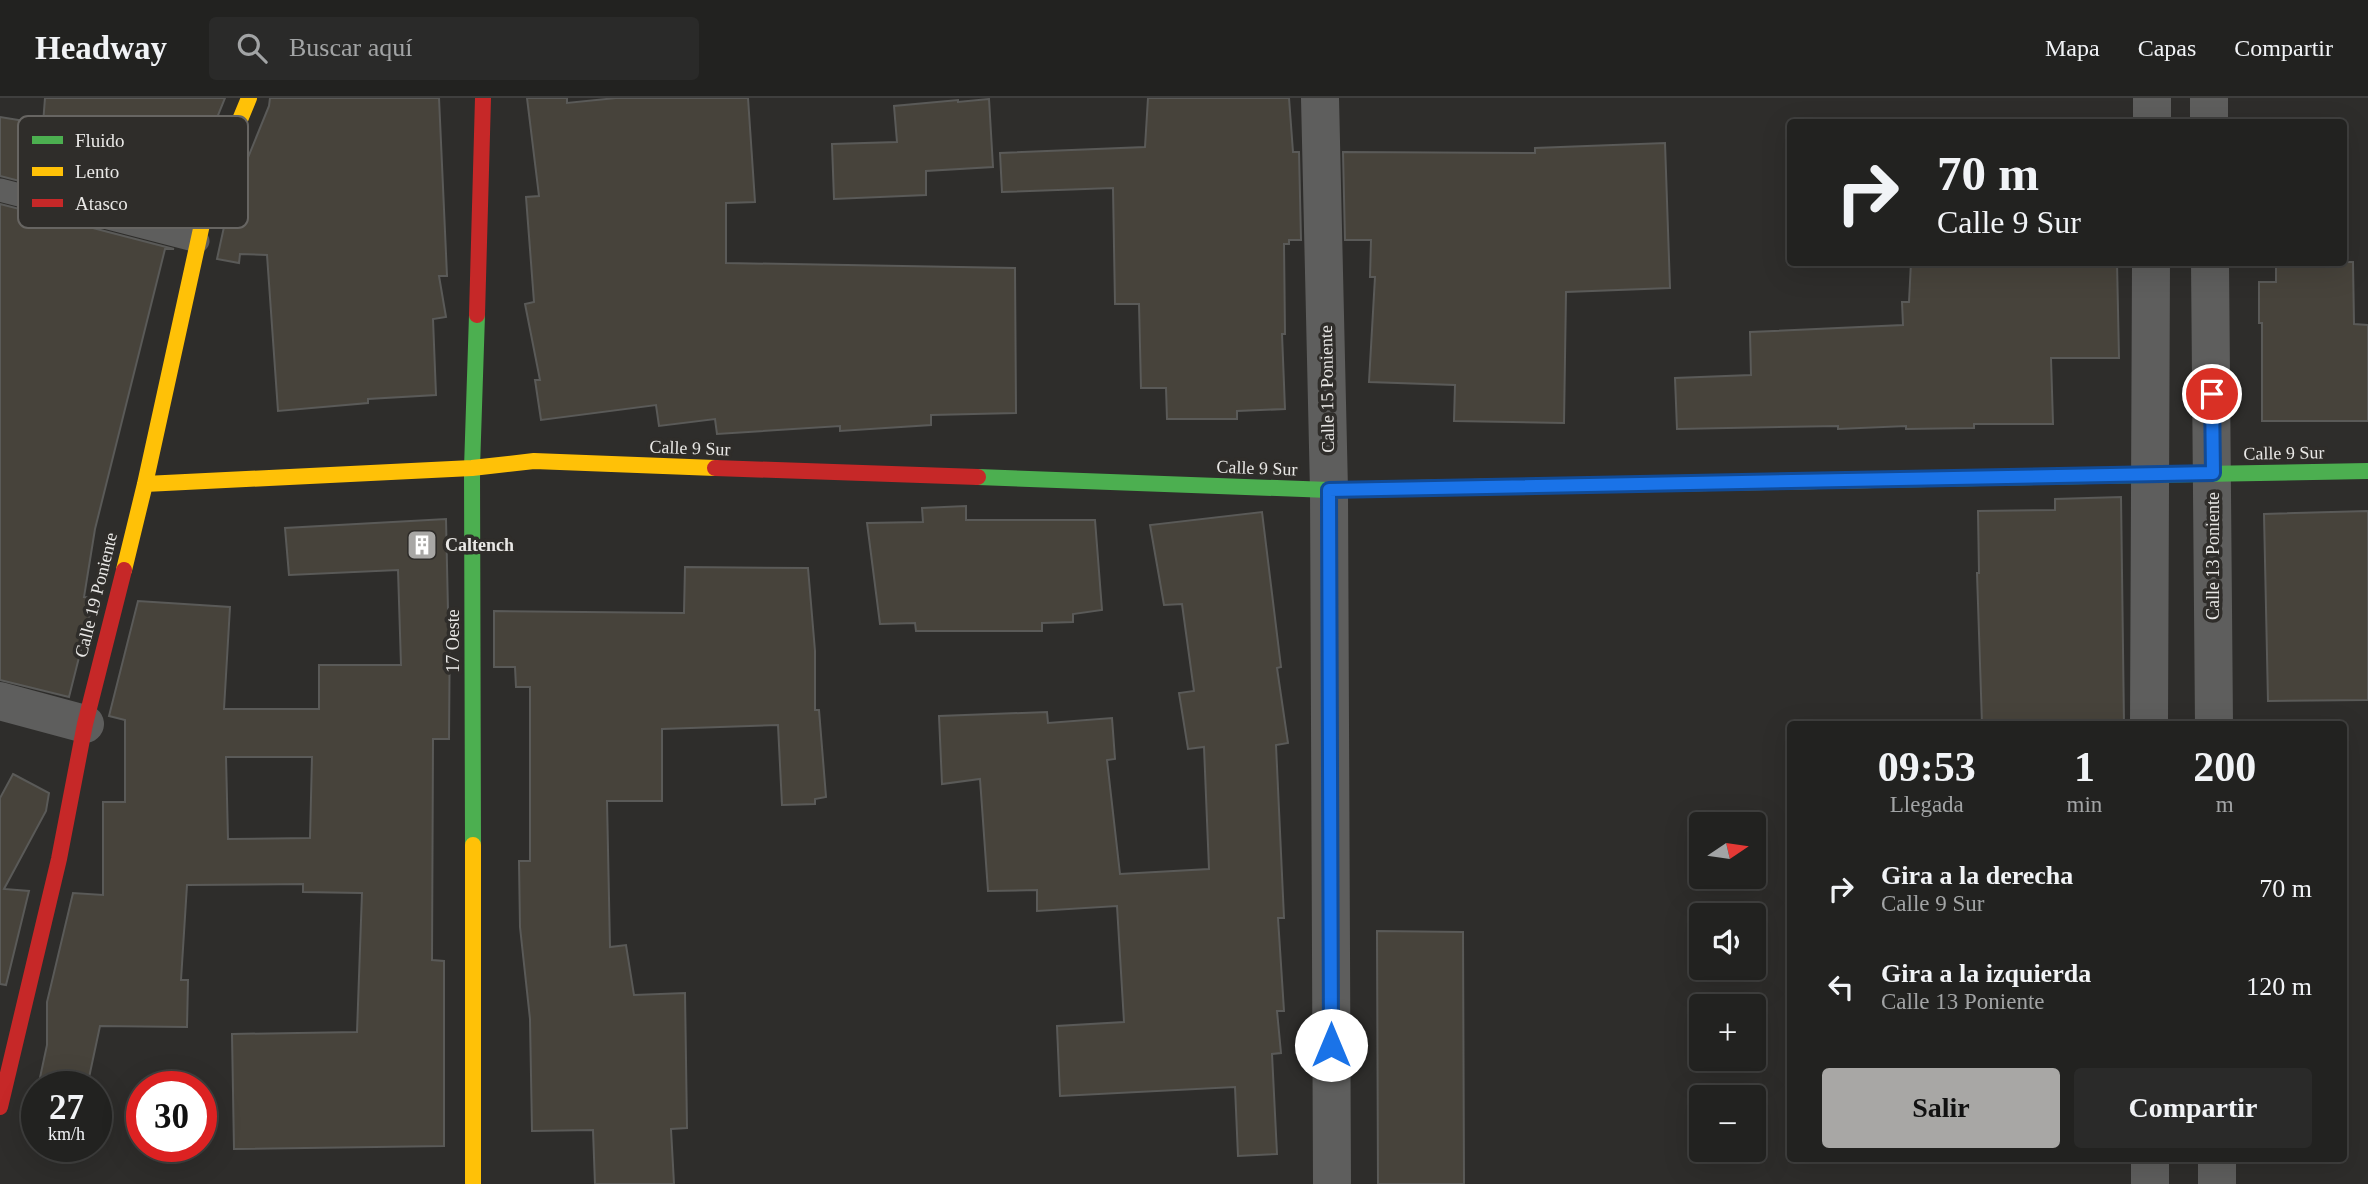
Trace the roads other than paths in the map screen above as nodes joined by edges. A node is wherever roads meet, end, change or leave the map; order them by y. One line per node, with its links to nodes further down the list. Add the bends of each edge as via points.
1 (249, 98): 6 (street, Calle 19 Poniente)
2 (483, 98): 16 (street, 17 Oeste)
3 (1320, 98): 21 (street, Calle 15 Poniente)
4 (2152, 98): 7 (street)
5 (2208, 98): 8 (street)
6 (242, 116)
7 (2152, 119)
8 (2209, 119)
9 (0, 190): 10 (lane)
10 (18, 195)
11 (148, 228): 13 (lane)
12 (201, 228): 13 (street, Calle 19 Poniente)
13 (198, 241): 20 (street, Calle 19 Poniente)
14 (2151, 266): 19 (street)
15 (2210, 266): 18 (street, Calle 13 Poniente)
16 (472, 468): 20 (street, Calle 9 Sur); 21 (street, Calle 9 Sur, via 534,461); 29 (street, 17 Oeste)
17 (2368, 471): 18 (street, Calle 9 Sur)
18 (2213, 473): 19 (street, Calle 9 Sur); 24 (street, Calle 13 Poniente)
19 (2149, 476): 21 (street, Calle 9 Sur); 23 (street)
20 (145, 484): 25 (street, Calle 19 Poniente)
21 (1329, 490): 30 (street, Calle 15 Poniente)
22 (0, 701): 25 (street)
23 (2149, 721)
24 (2214, 721)
25 (85, 724): 26 (street, Calle 19 Poniente, via 59,859)
26 (0, 1107)
27 (2150, 1162): 31 (street)
28 (2217, 1162): 32 (street)
29 (473, 1184)
30 (1332, 1184)
31 (2150, 1184)
32 (2217, 1184)

